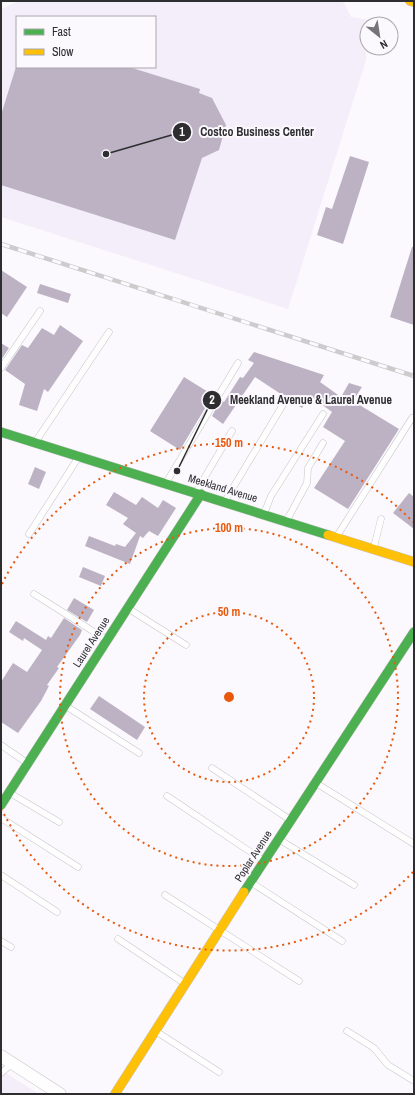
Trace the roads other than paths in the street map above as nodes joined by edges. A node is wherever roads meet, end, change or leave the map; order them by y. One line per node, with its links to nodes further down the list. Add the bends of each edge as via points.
1 (410, 1): 2 (street)
2 (414, 2)
3 (40, 311): 6 (lane)
4 (109, 332): 12 (lane)
5 (238, 363): 15 (lane)
6 (1, 368)
7 (284, 403): 17 (lane)
8 (323, 414): 18 (lane, via 271,496)
9 (412, 418): 22 (lane)
10 (232, 430): 16 (lane)
11 (1, 432): 12 (street, Meekland Avenue)
12 (35, 443): 14 (street, Meekland Avenue)
13 (323, 443): 20 (lane, via 308,468 307,483)
14 (79, 456): 15 (street, Meekland Avenue); 21 (lane)
15 (166, 483): 16 (street, Meekland Avenue)
16 (199, 493): 17 (street, Meekland Avenue); 26 (street, Laurel Avenue)
17 (225, 501): 18 (street, Meekland Avenue)
18 (264, 514): 20 (street, Meekland Avenue)
19 (382, 519): 23 (lane)
20 (286, 521): 22 (street, Meekland Avenue)
21 (29, 534)
22 (336, 537): 23 (street, Meekland Avenue)
23 (373, 549): 24 (street, Meekland Avenue)
24 (414, 562)
25 (34, 594): 28 (lane)
26 (127, 608): 28 (street, Laurel Avenue); 29 (lane)
27 (414, 632): 35 (street, Poplar Avenue)
28 (107, 640): 30 (street, Laurel Avenue)
29 (186, 645)
30 (64, 705): 32 (lane); 33 (street, Laurel Avenue)
31 (1, 745): 33 (lane)
32 (139, 753)
33 (27, 763): 36 (street, Laurel Avenue)
34 (212, 768): 40 (lane)
35 (315, 782): 40 (street, Poplar Avenue); 43 (lane)
36 (8, 792): 38 (street, Laurel Avenue); 41 (lane)
37 (167, 796): 44 (lane)
38 (1, 805)
39 (1, 818): 45 (lane)
40 (291, 820): 42 (street, Poplar Avenue)
41 (59, 822)
42 (278, 839): 44 (street, Poplar Avenue); 48 (lane)
43 (414, 844)
44 (264, 861): 47 (street, Poplar Avenue)
45 (78, 867)
46 (1, 876): 50 (lane)
47 (251, 882): 51 (street, Poplar Avenue); 54 (lane)
48 (354, 885)
49 (165, 896): 51 (lane)
50 (57, 912)
51 (220, 931): 56 (lane); 57 (street, Poplar Avenue)
52 (118, 939): 57 (lane)
53 (1, 941): 55 (lane)
54 (342, 941)
55 (11, 947)
56 (299, 981)
57 (186, 984): 59 (street, Poplar Avenue)
58 (347, 1031): 64 (lane, via 374,1048 388,1065)
59 (156, 1032): 62 (lane); 66 (street, Poplar Avenue)
60 (1, 1056): 61 (street)
61 (13, 1063): 63 (lane); 65 (street)
62 (220, 1072)
63 (1, 1073)
64 (414, 1081)
65 (60, 1094)
66 (115, 1094)

